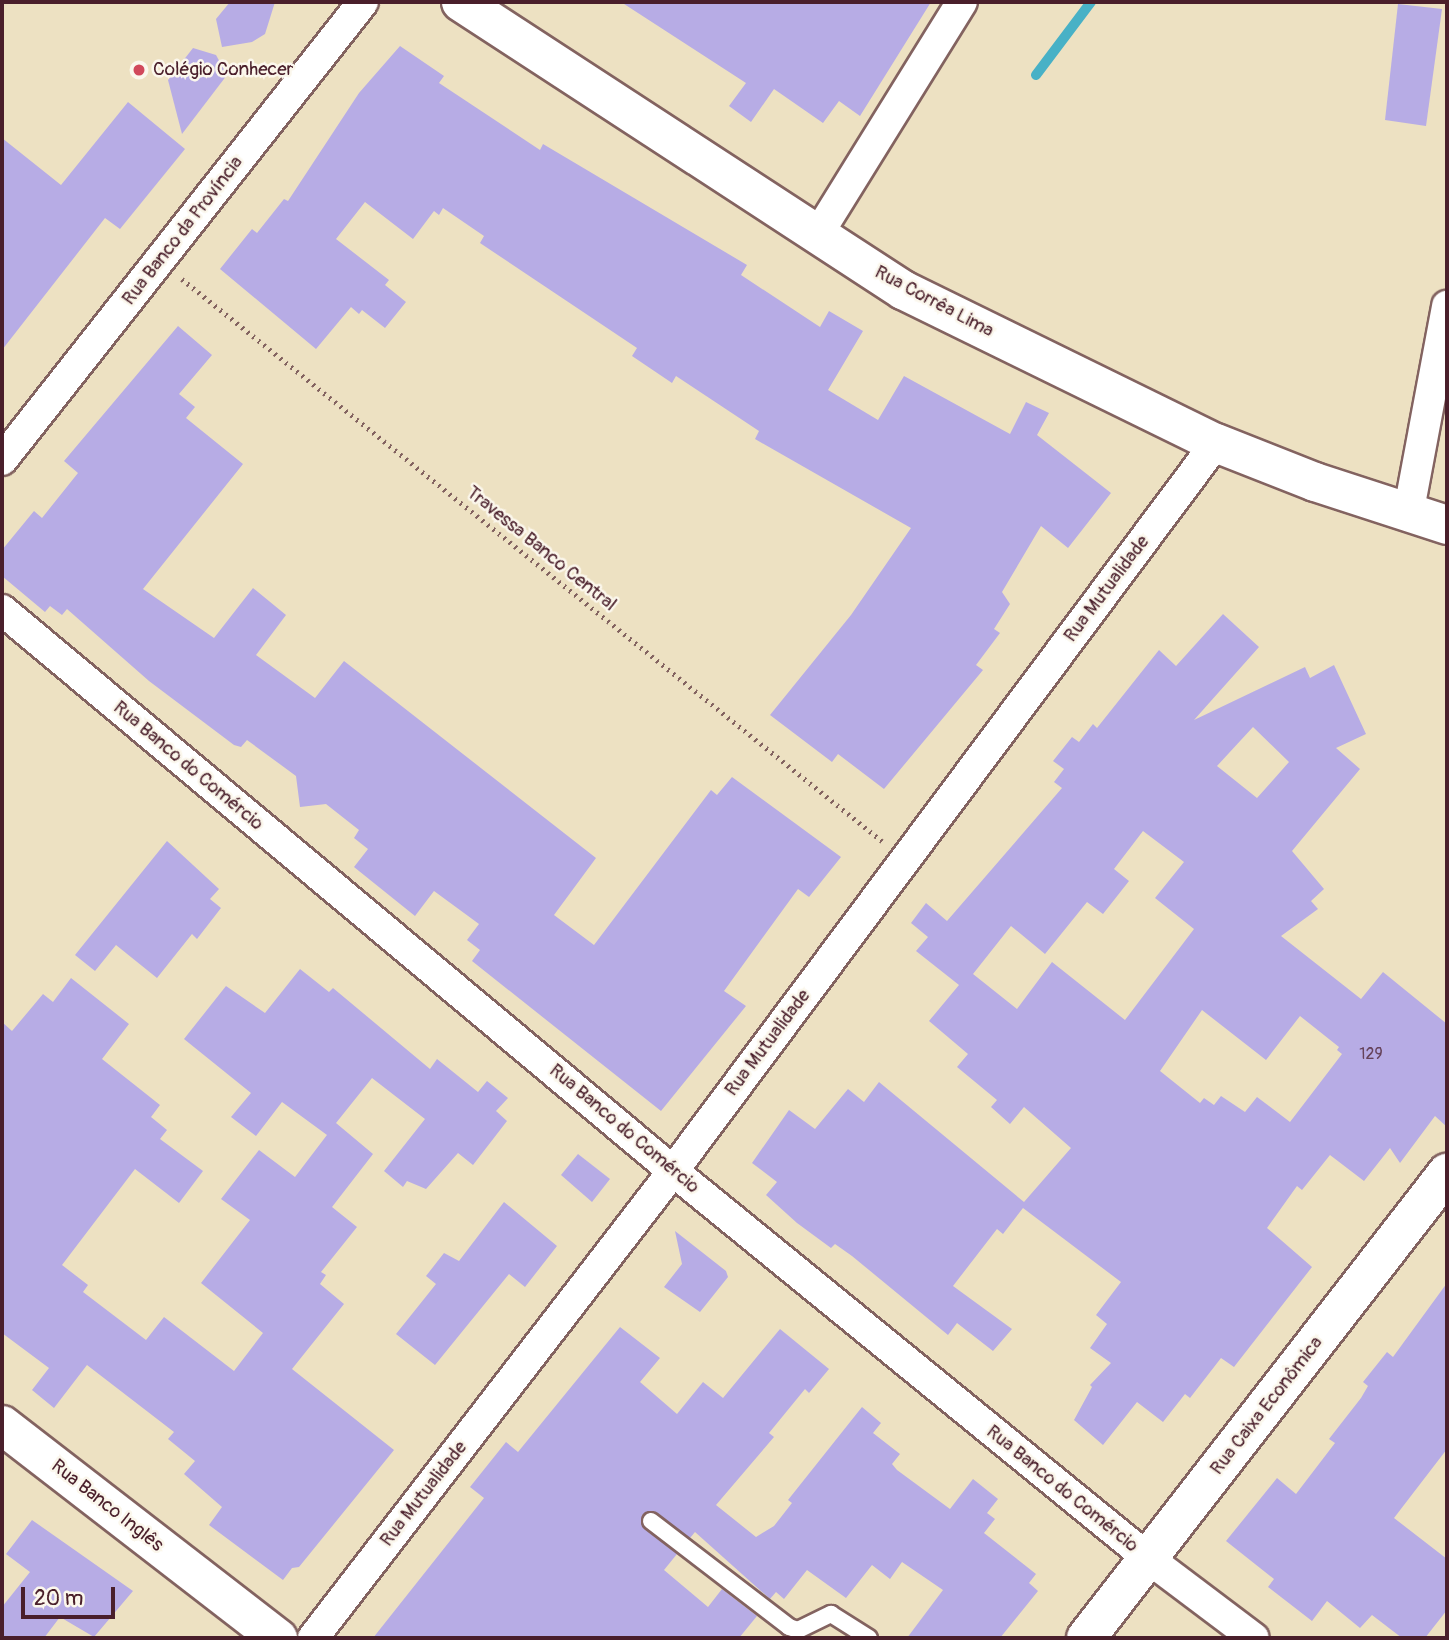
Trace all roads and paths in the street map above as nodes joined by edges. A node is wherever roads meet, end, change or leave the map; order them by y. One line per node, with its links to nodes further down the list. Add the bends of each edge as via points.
1 (363, 2): 5 (street, Rua Banco da Província)
2 (461, 2): 4 (street, Rua Corrêa Lima)
3 (962, 2): 4 (street)
4 (818, 234): 7 (street, Rua Corrêa Lima, via 903,290)
5 (160, 261): 8 (street, Rua Banco da Província); 12 (path, Travessa Banco Central)
6 (1447, 306): 9 (street)
7 (1216, 443): 9 (street, Rua Corrêa Lima); 12 (street, Rua Mutualidade)
8 (2, 460)
9 (1408, 515): 10 (street, Rua Corrêa Lima)
10 (1447, 525)
11 (2, 610): 13 (street, Rua Banco do Comércio)
12 (905, 859): 13 (street, Rua Mutualidade)
13 (673, 1171): 17 (street, Rua Banco do Comércio); 19 (street, Rua Mutualidade)
14 (1447, 1173): 17 (street, Rua Caixa Econômica)
15 (2, 1425): 18 (street, Rua Banco Inglês)
16 (651, 1521): 20 (lane, via 789,1627 806,1628 831,1614)
17 (1149, 1559): 21 (street, Rua Caixa Econômica); 22 (street, Rua Banco do Comércio)
18 (278, 1638)
19 (313, 1638)
20 (869, 1638)
21 (1086, 1638)
22 (1254, 1638)

